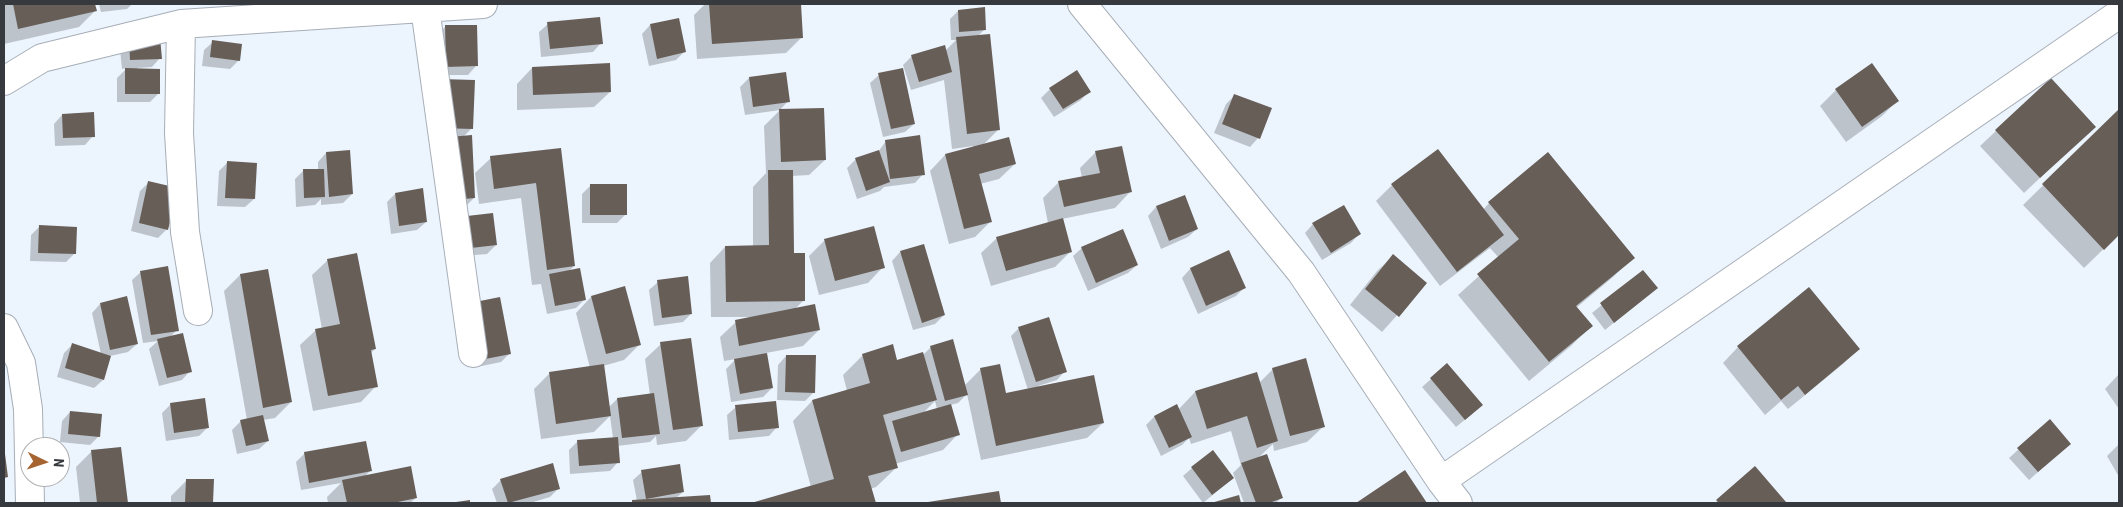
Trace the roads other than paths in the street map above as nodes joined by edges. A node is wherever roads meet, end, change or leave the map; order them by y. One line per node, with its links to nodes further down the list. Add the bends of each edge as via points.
1 (479, 4): 2 (street); 4 (street)
2 (483, 4)
3 (1082, 4): 11 (street, via 1301,272)
4 (425, 8): 6 (street); 10 (street)
5 (2119, 14): 11 (street)
6 (181, 24): 7 (street, via 42,58); 8 (street, via 179,133 184,222)
7 (4, 81)
8 (198, 311)
9 (4, 328): 12 (street, via 21,363 28,409)
10 (473, 353)
11 (1441, 481): 13 (street)
12 (30, 503)
13 (1458, 503)

